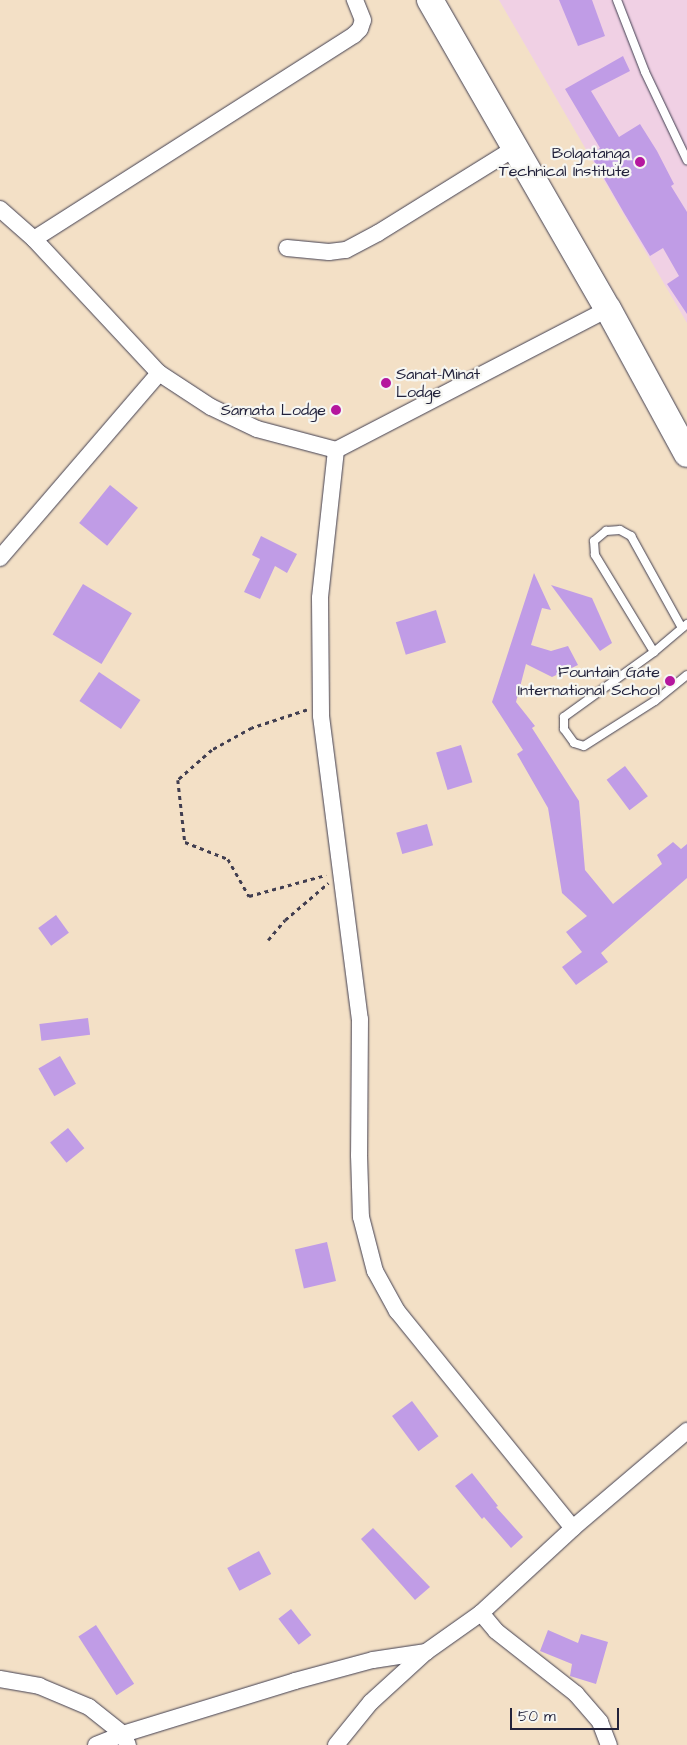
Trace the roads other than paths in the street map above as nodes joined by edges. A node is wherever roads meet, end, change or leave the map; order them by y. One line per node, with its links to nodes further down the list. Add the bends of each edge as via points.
1 (355, 0): 7 (street, via 362,20 354,35)
2 (430, 0): 4 (highway)
3 (617, 0): 5 (lane, via 645,72)
4 (516, 148): 8 (street, via 346,250 329,252); 9 (highway)
5 (687, 160)
6 (0, 209): 7 (street)
7 (34, 239): 10 (street)
8 (287, 248)
9 (608, 309): 11 (street); 12 (highway)
10 (158, 372): 11 (street, via 211,407 257,429); 13 (street)
11 (336, 450): 18 (street, via 320,598 321,716 360,1019 361,1217 375,1271 397,1311)
12 (686, 451)
13 (0, 558)
14 (685, 626): 15 (lane); 15 (lane, via 631,536 620,530 606,531 594,541 595,555)
15 (654, 652): 16 (lane, via 564,717 564,729 574,743 584,746 655,701)
16 (687, 675)
17 (687, 1432): 18 (street)
18 (573, 1528): 19 (street)
19 (481, 1613): 20 (street); 25 (street, via 496,1632 576,1694 600,1722)
20 (426, 1652): 22 (street, via 347,1667); 24 (street, via 371,1702)
21 (0, 1679): 22 (street, via 38,1686 89,1707)
22 (126, 1740): 23 (street)
23 (96, 1745)
24 (336, 1745)
25 (609, 1745)

